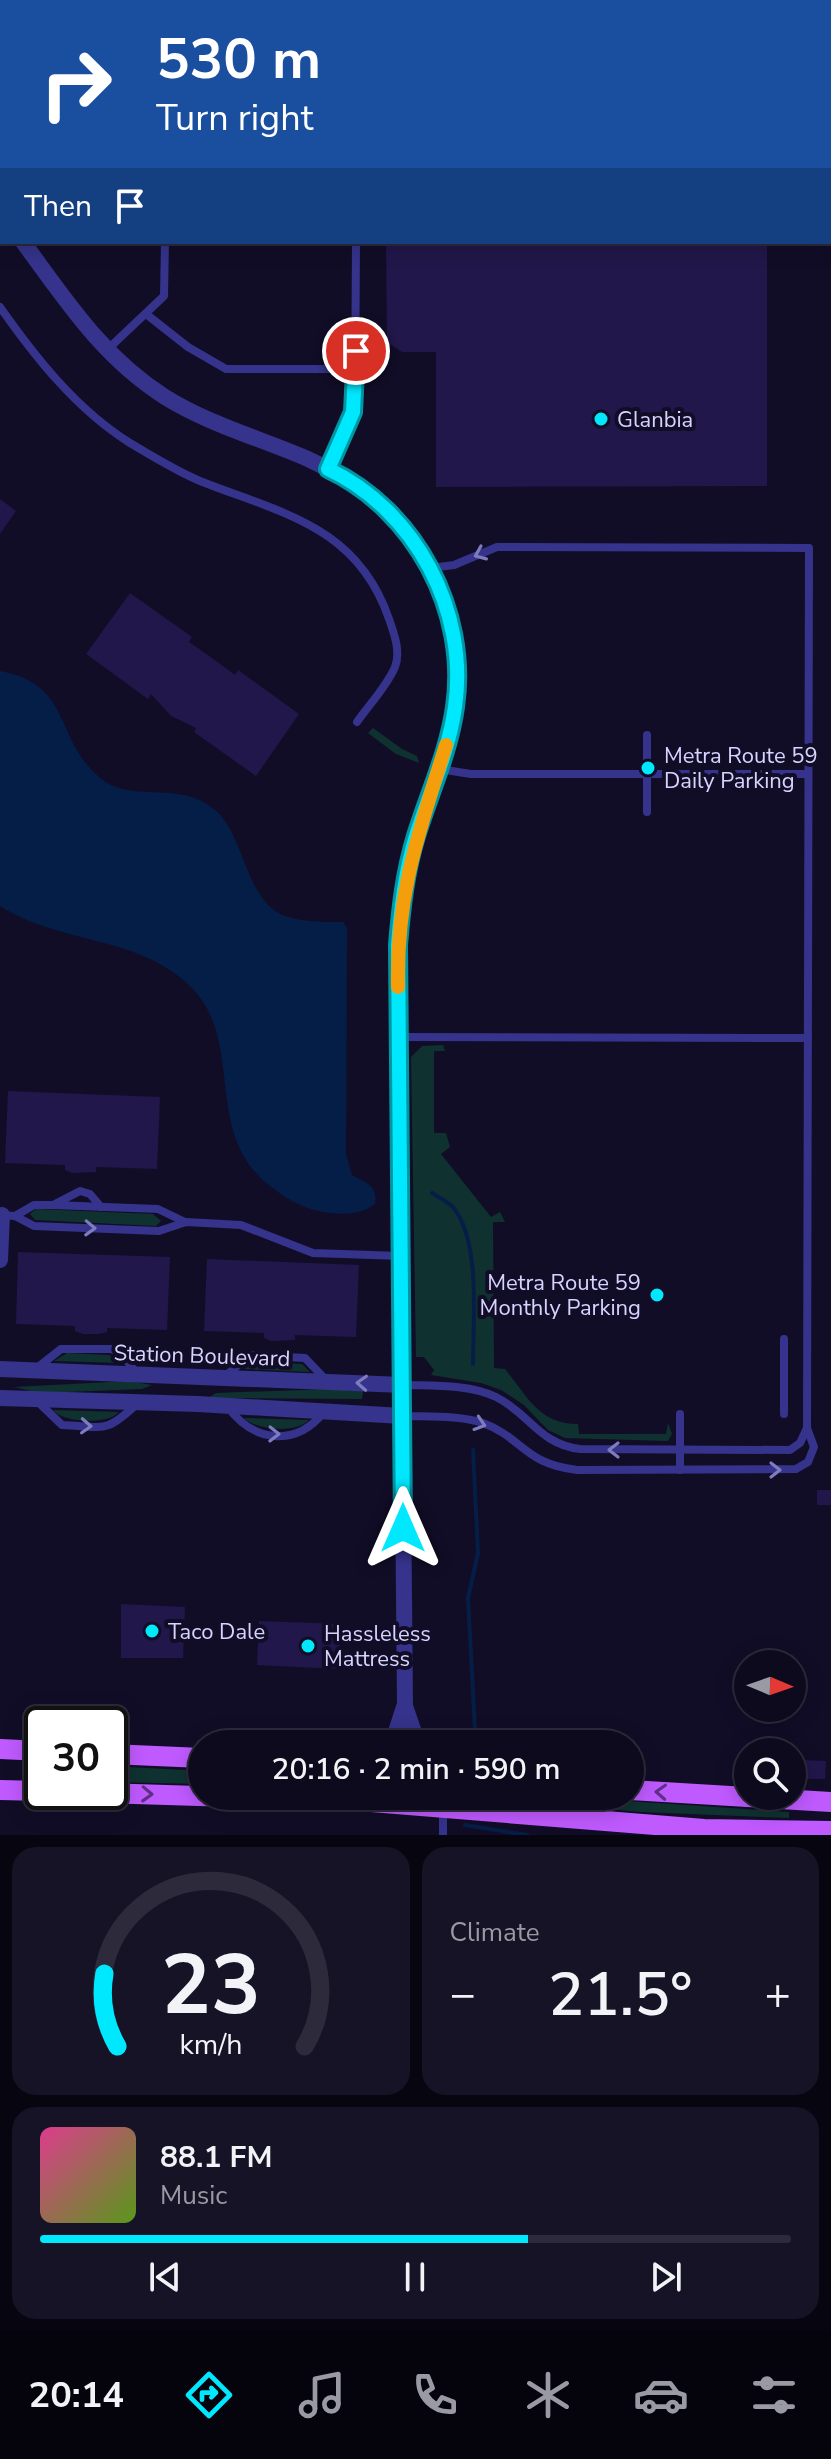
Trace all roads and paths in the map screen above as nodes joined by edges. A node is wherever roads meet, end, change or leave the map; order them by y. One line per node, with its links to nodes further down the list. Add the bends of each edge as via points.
1 (24, 244): 6 (street)
2 (165, 244): 5 (lane, via 164,296)
3 (356, 244): 7 (lane)
4 (0, 307): 10 (lane, via 42,365 127,441 197,480 309,522 354,560 387,613 397,657)
5 (146, 314): 6 (lane); 7 (lane, via 226,369)
6 (107, 350): 8 (street, via 184,408)
7 (356, 369): 8 (lane, via 353,412)
8 (328, 469): 9 (street, via 391,514)
9 (431, 568): 12 (street, via 449,616 457,676); 14 (lane, one-way to 9, via 809,548 497,547 454,565)
10 (357, 722)
11 (647, 735): 13 (lane)
12 (439, 769): 13 (lane, via 471,774); 16 (street, via 415,839 400,910)
13 (647, 774): 14 (lane); 15 (lane)
14 (808, 774): 17 (lane)
15 (647, 812)
16 (399, 1037): 17 (lane); 22 (street)
17 (808, 1038): 39 (lane)
18 (53, 1205): 19 (lane); 19 (lane, via 80,1191); 20 (lane, via 34,1205)
19 (101, 1207): 21 (lane, via 158,1209)
20 (5, 1216): 21 (lane, one-way to 21, via 34,1226 159,1231); 23 (street)
21 (186, 1222): 22 (lane, via 241,1225 313,1253)
22 (401, 1256): 30 (street)
23 (0, 1260)
24 (784, 1339): 37 (lane)
25 (0, 1369): 26 (street, Station Boulevard)
26 (34, 1370): 27 (street, Station Boulevard); 27 (lane, via 61,1349 111,1349 121,1353)
27 (138, 1375): 28 (street, Station Boulevard)
28 (223, 1378): 29 (street, Station Boulevard); 29 (lane, via 251,1355 305,1358)
29 (327, 1381): 30 (street, Station Boulevard, one-way to 29)
30 (403, 1385): 38 (street); 40 (lane, one-way to 30, via 568,1448 550,1441 495,1397)
31 (0, 1398): 32 (street)
32 (34, 1399): 33 (street); 33 (lane, one-way to 33, via 62,1425 103,1427 114,1425)
33 (138, 1402): 34 (street)
34 (226, 1405): 35 (street); 35 (lane, one-way to 35, via 240,1424 261,1433 307,1431)
35 (324, 1412): 38 (street)
36 (680, 1414): 40 (lane)
37 (784, 1414)
38 (402, 1416): 41 (lane, one-way to 41, via 484,1423 532,1458 554,1467); 42 (street)
39 (807, 1428): 40 (lane, via 790,1450); 41 (lane, one-way to 39, via 796,1469 808,1462 814,1447)
40 (680, 1450): 41 (lane)
41 (680, 1470)
42 (405, 1706): 43 (street); 44 (street)
43 (397, 1730)
44 (413, 1730)
45 (0, 1749): 46 (main road)
46 (24, 1750)
47 (128, 1755): 48 (main road)
48 (188, 1757)
49 (0, 1790): 50 (main road)
50 (24, 1791)
51 (644, 1791): 54 (main road, one-way to 51)
52 (128, 1794): 53 (main road, one-way to 53)
53 (188, 1796)
54 (831, 1802)
55 (443, 1810): 58 (lane)
56 (487, 1810): 57 (main road, via 675,1827)
57 (831, 1831)
58 (443, 1835)

